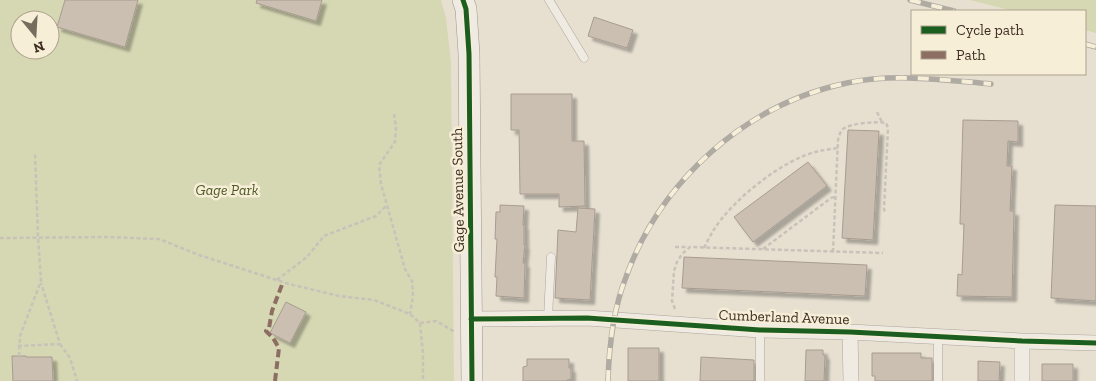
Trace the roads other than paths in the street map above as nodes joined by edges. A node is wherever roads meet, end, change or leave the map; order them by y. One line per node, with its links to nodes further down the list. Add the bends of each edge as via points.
1 (463, 0): 6 (street, Gage Avenue South, via 469,54)
2 (549, 0): 3 (lane)
3 (584, 58)
4 (550, 257): 5 (lane)
5 (548, 318): 6 (street, Cumberland Avenue); 7 (street, Cumberland Avenue)
6 (472, 326): 12 (street, Gage Avenue South)
7 (760, 330): 8 (street, Cumberland Avenue); 13 (lane)
8 (850, 332): 9 (street, Cumberland Avenue); 14 (street)
9 (938, 336): 10 (street, Cumberland Avenue); 15 (lane)
10 (1022, 341): 11 (street, Cumberland Avenue); 16 (street)
11 (1096, 343)
12 (472, 381)
13 (760, 381)
14 (851, 381)
15 (938, 381)
16 (1022, 381)

